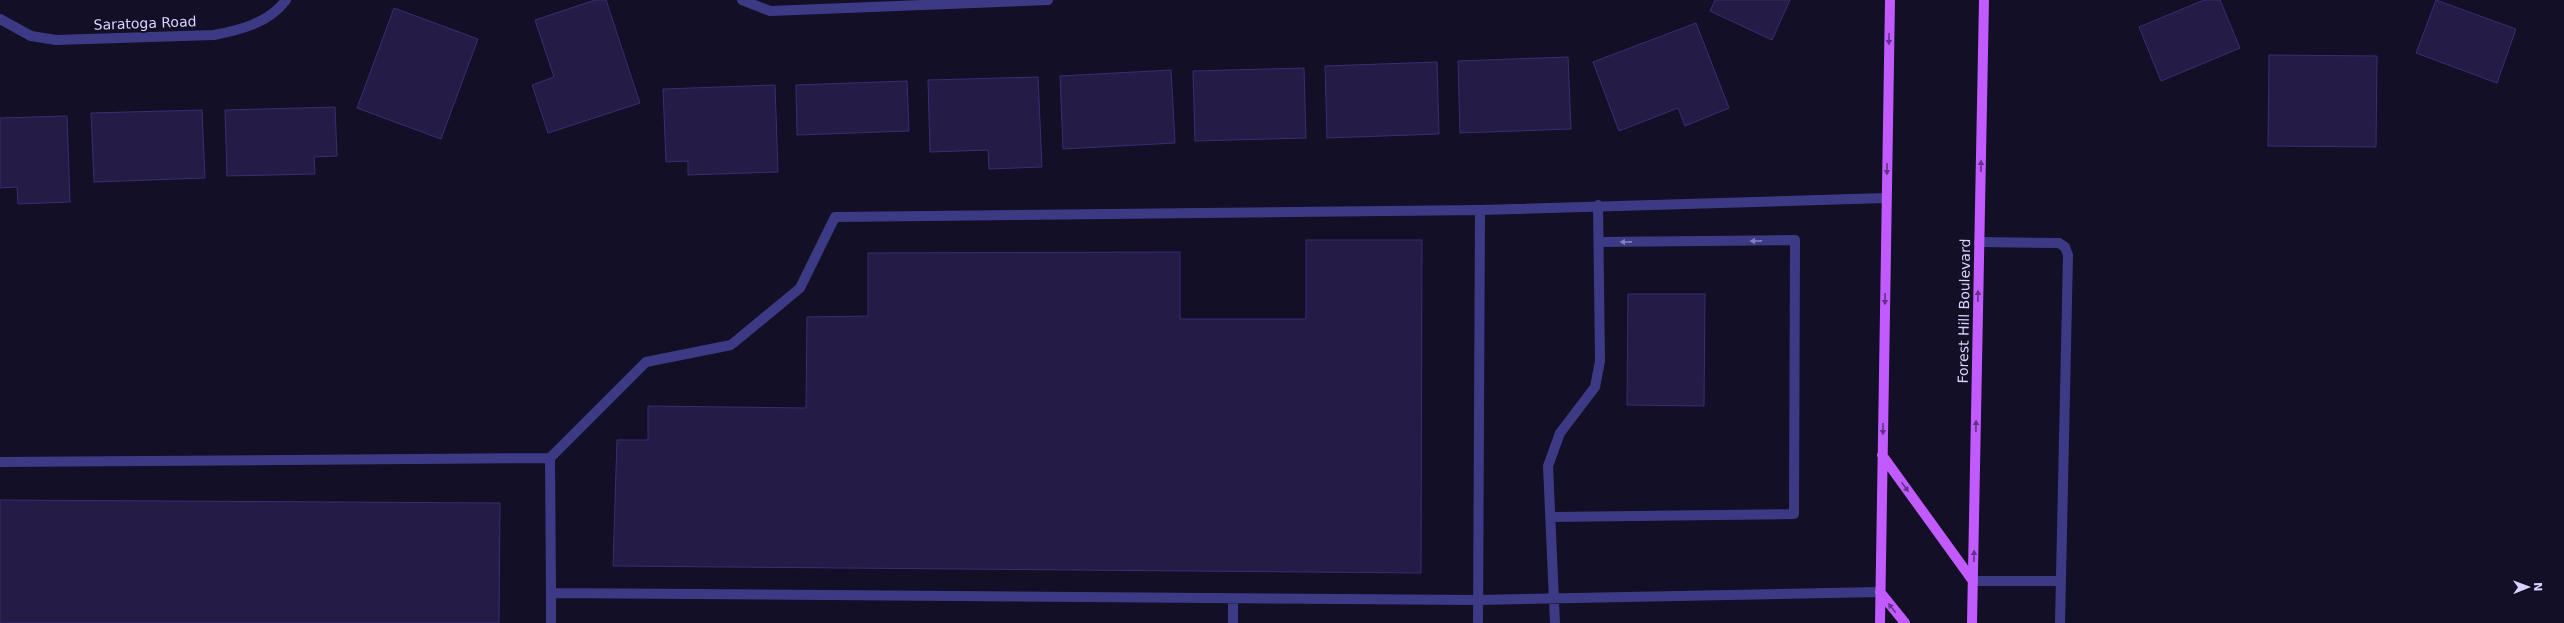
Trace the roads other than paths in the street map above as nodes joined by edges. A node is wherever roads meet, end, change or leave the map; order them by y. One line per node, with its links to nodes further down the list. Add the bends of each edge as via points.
1 (286, 0): 6 (street, Saratoga Road, via 263,20 240,30 214,35 56,40 30,36)
2 (742, 0): 3 (street, via 770,11)
3 (1048, 0)
4 (1890, 0): 7 (main road, one-way to 7)
5 (1984, 0): 11 (main road, Forest Hill Boulevard, one-way to 5)
6 (0, 19)
7 (1886, 198): 8 (street); 12 (main road, one-way to 12)
8 (1598, 205): 9 (street); 10 (street)
9 (1480, 210): 13 (street, via 835,217 800,288 732,345 646,362); 22 (street)
10 (1599, 242): 15 (street, via 1600,360 1595,387 1560,433 1548,466); 15 (street, one-way to 10, via 1794,514 1795,240)
11 (1979, 242): 16 (main road, Forest Hill Boulevard, one-way to 11); 17 (street, via 2060,243 2068,255)
12 (1882, 455): 16 (main road, one-way to 16); 18 (main road)
13 (550, 458): 14 (street); 19 (street)
14 (0, 462)
15 (1550, 517): 21 (street)
16 (1973, 581): 17 (street); 29 (main road, Forest Hill Boulevard)
17 (2060, 581): 30 (street)
18 (1880, 592): 21 (street); 27 (main road); 28 (main road, one-way to 18)
19 (551, 593): 20 (street); 23 (street)
20 (1233, 599): 22 (street); 24 (street)
21 (1553, 599): 22 (street); 26 (street)
22 (1478, 600): 25 (street)
23 (551, 623)
24 (1233, 623)
25 (1478, 623)
26 (1555, 623)
27 (1880, 623)
28 (1905, 623)
29 (1972, 623)
30 (2060, 623)

